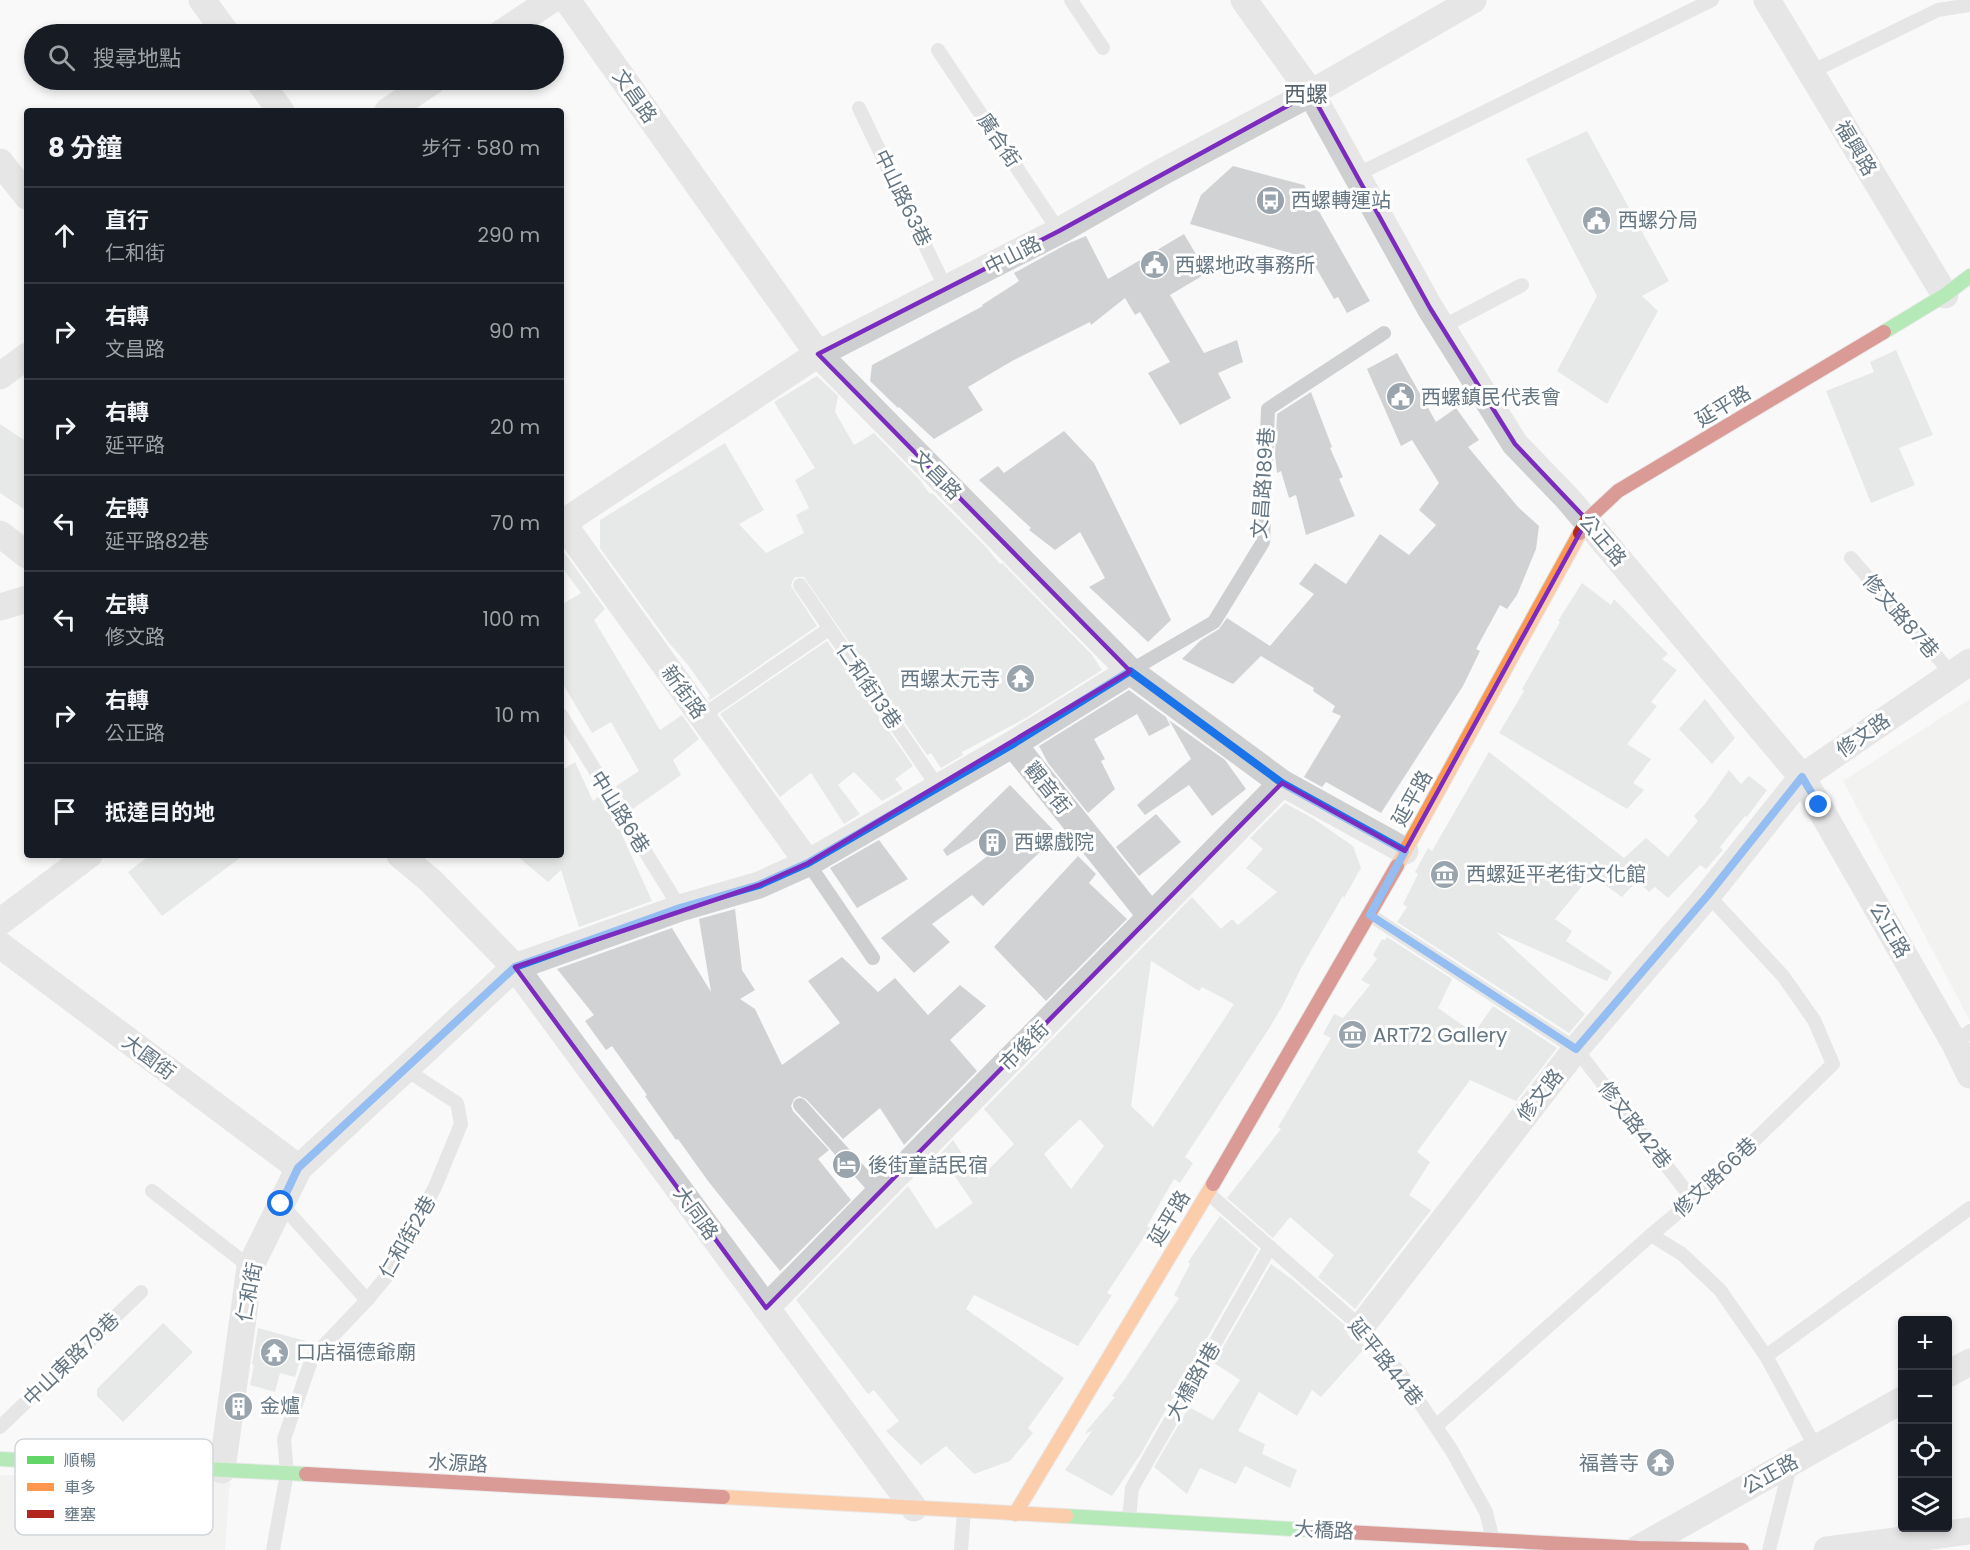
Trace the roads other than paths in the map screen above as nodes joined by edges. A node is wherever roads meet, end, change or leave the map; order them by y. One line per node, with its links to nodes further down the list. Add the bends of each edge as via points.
1 (202, 0): 10 (street)
2 (551, 0): 11 (street)
3 (567, 0): 31 (street, 文昌路)
4 (1071, 0): 12 (lane)
5 (1244, 0): 17 (street, 公正路)
6 (1473, 0): 17 (street, 中山路)
7 (1712, 0): 22 (lane)
8 (1767, 0): 14 (street, 福興路)
9 (1970, 5): 14 (lane, via 1938,10)
10 (220, 24)
11 (515, 24)
12 (1103, 48)
13 (938, 50): 24 (lane, 廣合街)
14 (1810, 72): 28 (street, 福興路)
15 (265, 90): 18 (street)
16 (419, 90): 19 (street)
17 (1311, 93): 22 (street, 公正路); 24 (street, 中山路)
18 (278, 108)
19 (392, 108)
20 (860, 108): 27 (lane, 中山路63巷)
21 (0, 162): 23 (street)
22 (1356, 175): 29 (street, 公正路)
23 (24, 192)
24 (1059, 231): 27 (street, 中山路)
25 (1970, 276): 28 (street, 延平路)
26 (1522, 285): 29 (lane)
27 (946, 289): 31 (street, 中山路)
28 (1945, 295): 34 (street, 延平路, via 1618,492)
29 (1442, 327): 34 (street, 公正路, via 1515,444)
30 (1384, 333): 45 (lane, 文昌路189巷, via 1268,409 1263,542 1214,622)
31 (818, 354): 35 (street, 中山路); 45 (street, 文昌路)
32 (24, 358): 33 (street)
33 (0, 376)
34 (1587, 520): 49 (street, 公正路); 52 (street, 延平路)
35 (564, 521)
36 (564, 527): 46 (street, 新街路)
37 (0, 534): 38 (street)
38 (24, 553)
39 (1851, 558): 44 (lane, 修文路87巷)
40 (800, 585): 51 (lane, 仁和街13巷)
41 (24, 600): 42 (street)
42 (0, 607)
43 (823, 633): 46 (lane)
44 (1961, 668): 49 (street, 修文路)
45 (1130, 671): 48 (street, 仁和街); 50 (street, 文昌路)
46 (702, 716): 55 (street, 新街路)
47 (564, 720): 57 (lane, 中山路6巷)
48 (1013, 744): 51 (street, 仁和街); 59 (street, 觀音街)
49 (1802, 777): 56 (street, 修文路); 64 (street, 公正路)
50 (1282, 783): 52 (street, 文昌路); 59 (street, 市後街)
51 (938, 787): 55 (street, 仁和街)
52 (1405, 851): 58 (street, 延平路)
53 (85, 858): 60 (street)
54 (403, 858): 63 (street, 大同路, via 431,881)
55 (808, 863): 57 (street, 仁和街, via 759,885); 62 (lane)
56 (1708, 895): 65 (street, 修文路); 73 (lane, 修文路66巷, via 1783,976 1814,1020 1833,1064)
57 (680, 908): 63 (street, 仁和街)
58 (1370, 915): 65 (lane, 修文路42巷); 71 (street, 延平路)
59 (1151, 916): 72 (street, 市後街)
60 (0, 922)
61 (0, 945): 69 (street, 大園街)
62 (873, 958)
63 (515, 967): 66 (street, 仁和街); 81 (street, 大同路)
64 (1962, 1037): 67 (street, 公正路)
65 (1576, 1049): 73 (lane, 修文路42巷); 82 (street, 修文路)
66 (405, 1070): 69 (street, 仁和街); 80 (lane, 仁和街2巷, via 457,1103 461,1124 435,1187 391,1271)
67 (1970, 1075)
68 (800, 1105): 72 (lane)
69 (298, 1168): 74 (street, 仁和街)
70 (152, 1191): 78 (lane)
71 (1208, 1192): 77 (lane, 延平路44巷); 98 (street, 延平路)
72 (879, 1193): 81 (street, 市後街)
73 (1693, 1200): 76 (lane, 修文路66巷)
74 (281, 1204): 78 (street, 仁和街); 80 (lane)
75 (1970, 1208): 83 (lane)
76 (1651, 1235): 83 (lane, via 1682,1254 1720,1290); 88 (lane, 修文路66巷)
77 (1270, 1247): 82 (lane, 延平路44巷); 99 (lane, 大橋路1巷, via 1132,1488)
78 (250, 1267): 94 (street, 仁和街)
79 (141, 1292): 87 (lane, 中山東路79巷)
80 (367, 1300): 95 (lane, 仁和街2巷, via 312,1358 284,1439)
81 (766, 1308): 96 (street, 大同路)
82 (1361, 1327): 88 (lane, 延平路44巷, via 1400,1373)
83 (1766, 1356): 89 (lane)
84 (1970, 1362): 85 (street)
85 (1952, 1371)
86 (1898, 1402): 89 (street, 公正路)
87 (0, 1426)
88 (1436, 1426): 101 (lane, 延平路44巷, via 1486,1512)
89 (1816, 1448): 92 (street, 公正路)
90 (0, 1459): 91 (street, 水源路)
91 (15, 1460)
92 (1792, 1461): 102 (street, 公正路); 106 (lane)
93 (213, 1469): 94 (street, 水源路)
94 (222, 1470): 95 (street, 水源路)
95 (287, 1473): 96 (street, 水源路); 103 (lane, 仁和街2巷)
96 (914, 1508): 97 (street)
97 (964, 1511): 98 (street); 104 (lane)
98 (1015, 1514): 99 (street, 大橋路)
99 (1129, 1519): 101 (street, 大橋路)
100 (1970, 1531): 107 (street)
101 (1494, 1540): 102 (street, 大橋路)
102 (1638, 1548): 105 (street, 大橋路)
103 (273, 1550)
104 (961, 1550)
105 (1742, 1550)
106 (1769, 1550)
107 (1827, 1550)

